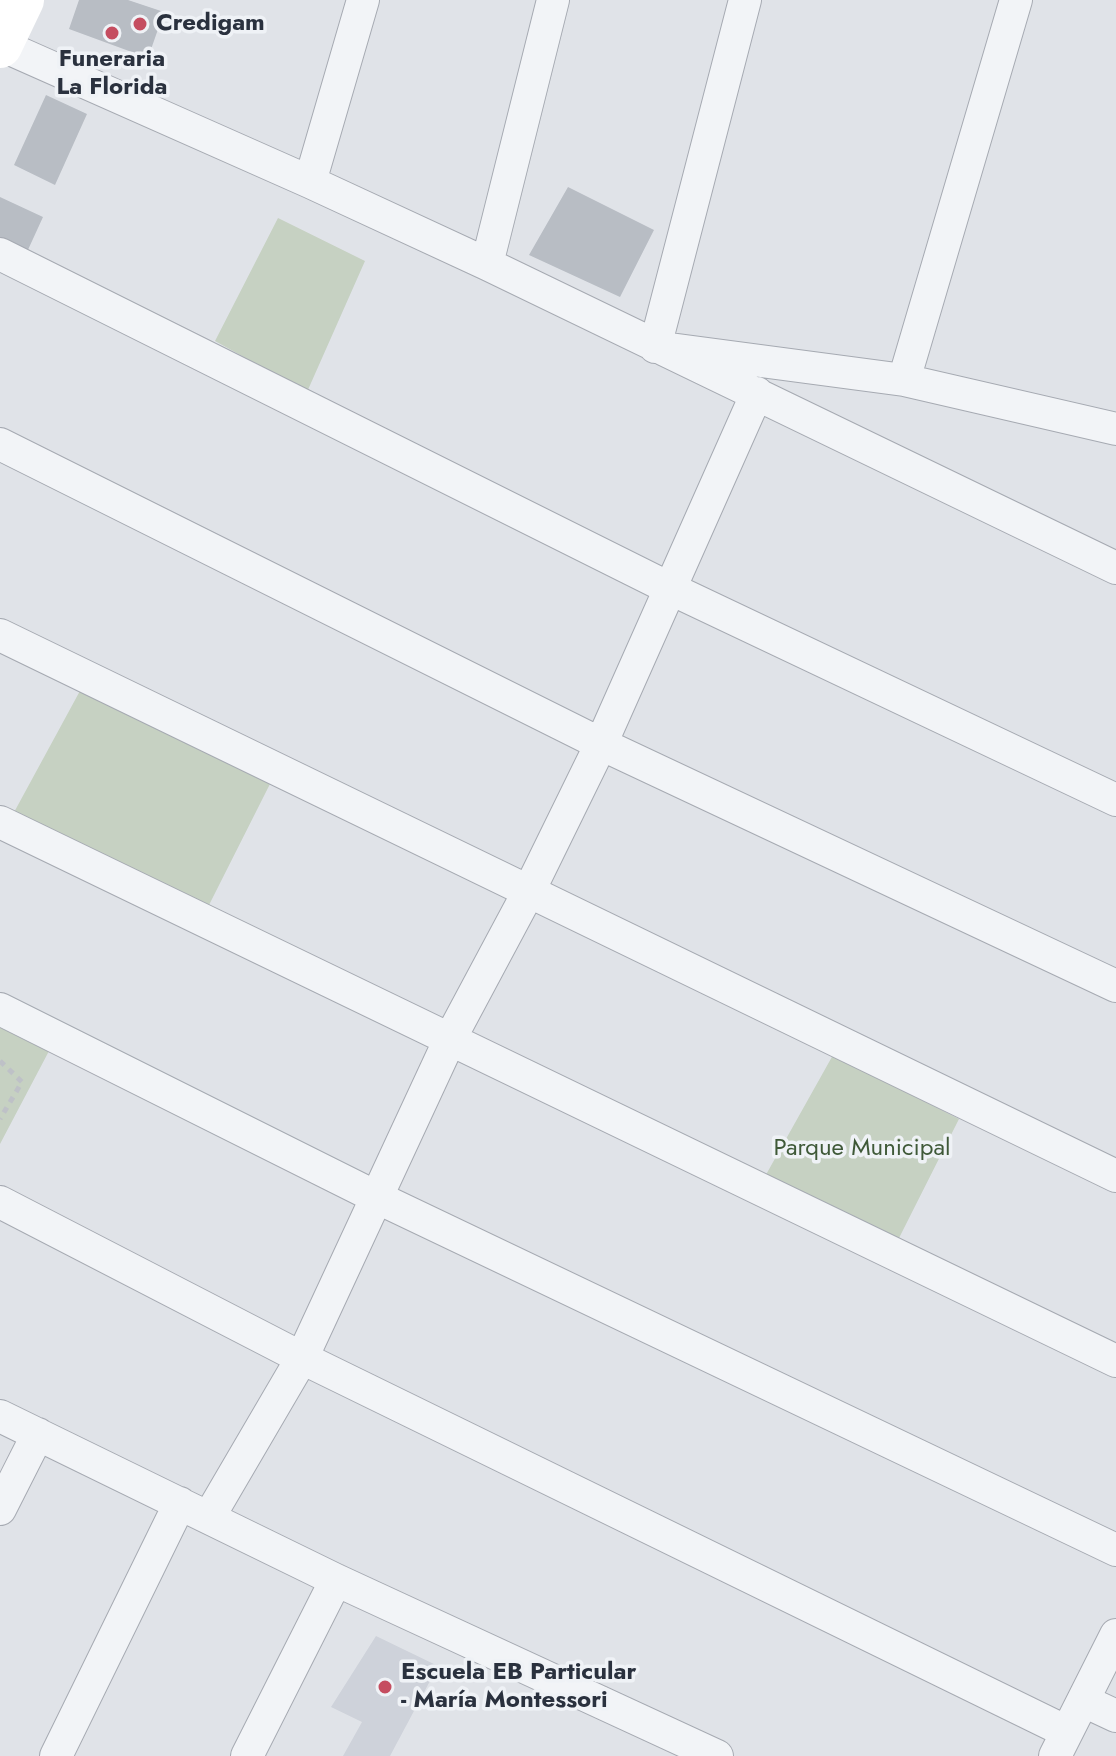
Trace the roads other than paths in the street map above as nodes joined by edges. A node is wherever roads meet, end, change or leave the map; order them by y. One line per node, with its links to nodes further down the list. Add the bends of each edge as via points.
1 (22, 0): 6 (main road)
2 (363, 0): 7 (street)
3 (553, 0): 9 (street)
4 (745, 0): 10 (street)
5 (1016, 0): 11 (street)
6 (0, 46): 7 (street)
7 (310, 182): 9 (street)
8 (0, 254): 16 (street)
9 (487, 264): 10 (street)
10 (655, 347): 11 (street); 12 (street)
11 (904, 380): 13 (street)
12 (757, 393): 15 (street); 16 (street)
13 (1116, 429)
14 (0, 444): 18 (street)
15 (1116, 568)
16 (671, 589): 18 (street); 19 (street)
17 (0, 635): 21 (street)
18 (601, 744): 21 (street); 22 (street)
19 (1116, 800)
20 (0, 822): 24 (street)
21 (529, 891): 24 (street); 25 (street)
22 (1116, 986)
23 (0, 1009): 26 (street)
24 (451, 1037): 26 (street); 29 (street)
25 (1116, 1176)
26 (376, 1197): 28 (street); 35 (street)
27 (0, 1202): 28 (street)
28 (302, 1358): 34 (street); 40 (street)
29 (1116, 1361)
30 (0, 1416): 31 (street)
31 (38, 1434): 32 (street); 33 (street)
32 (180, 1503): 34 (street); 41 (street)
33 (0, 1509)
34 (209, 1517): 36 (street)
35 (1116, 1550)
36 (336, 1580): 42 (street); 43 (street)
37 (1116, 1635): 38 (street)
38 (1084, 1701): 39 (street); 40 (street)
39 (1116, 1716)
40 (1061, 1744)
41 (56, 1756)
42 (247, 1756)
43 (717, 1756)

